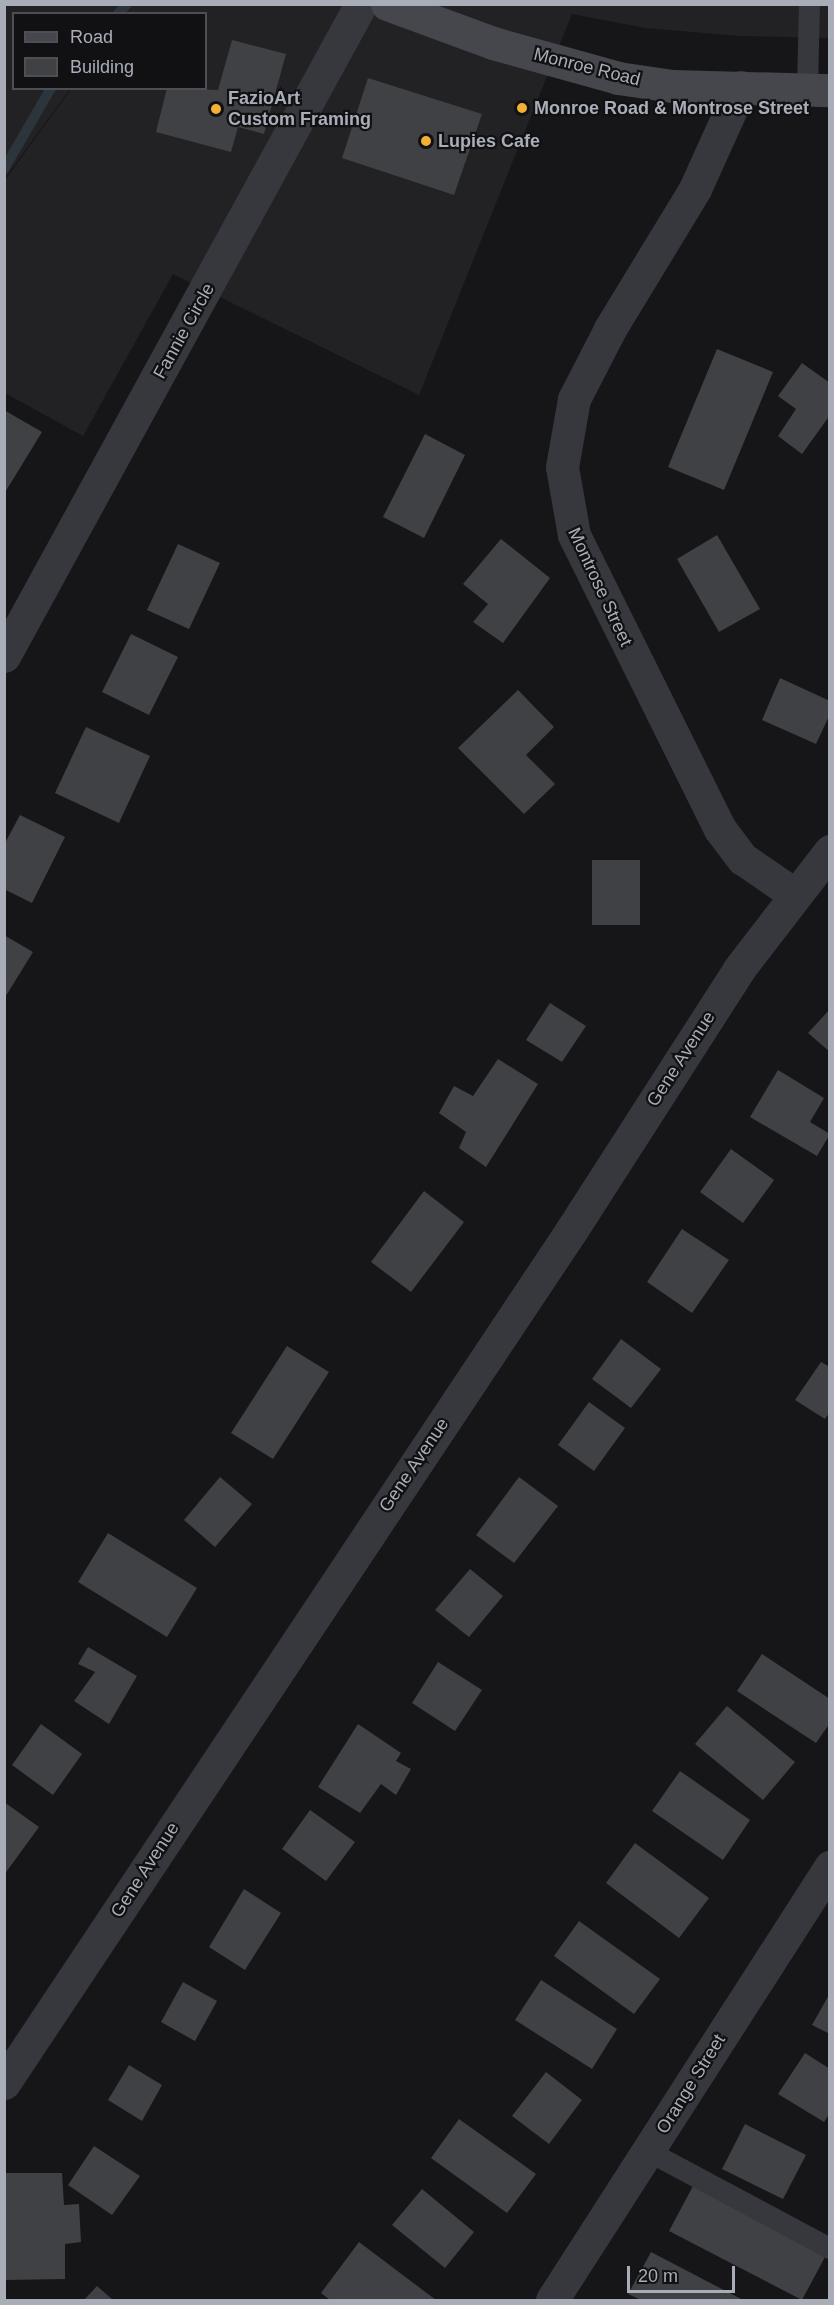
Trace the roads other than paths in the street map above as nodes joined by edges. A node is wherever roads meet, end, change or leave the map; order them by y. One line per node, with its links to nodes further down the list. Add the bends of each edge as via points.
1 (361, 4): 6 (street, Fannie Circle)
2 (387, 4): 4 (main road, Monroe Road, via 493,43 618,78 672,86)
3 (809, 4): 5 (lane)
4 (741, 87): 5 (main road, Monroe Road); 8 (street, Montrose Street, via 695,189 610,329 574,399 562,467 574,535 720,829 743,859)
5 (818, 89)
6 (4, 656)
7 (830, 852): 8 (street, Gene Avenue)
8 (794, 894): 10 (street, Gene Avenue, via 740,969 571,1231)
9 (830, 1867): 11 (street, Orange Street)
10 (4, 2083)
11 (648, 2151): 12 (lane); 13 (street, Orange Street)
12 (830, 2248)
13 (552, 2301)

